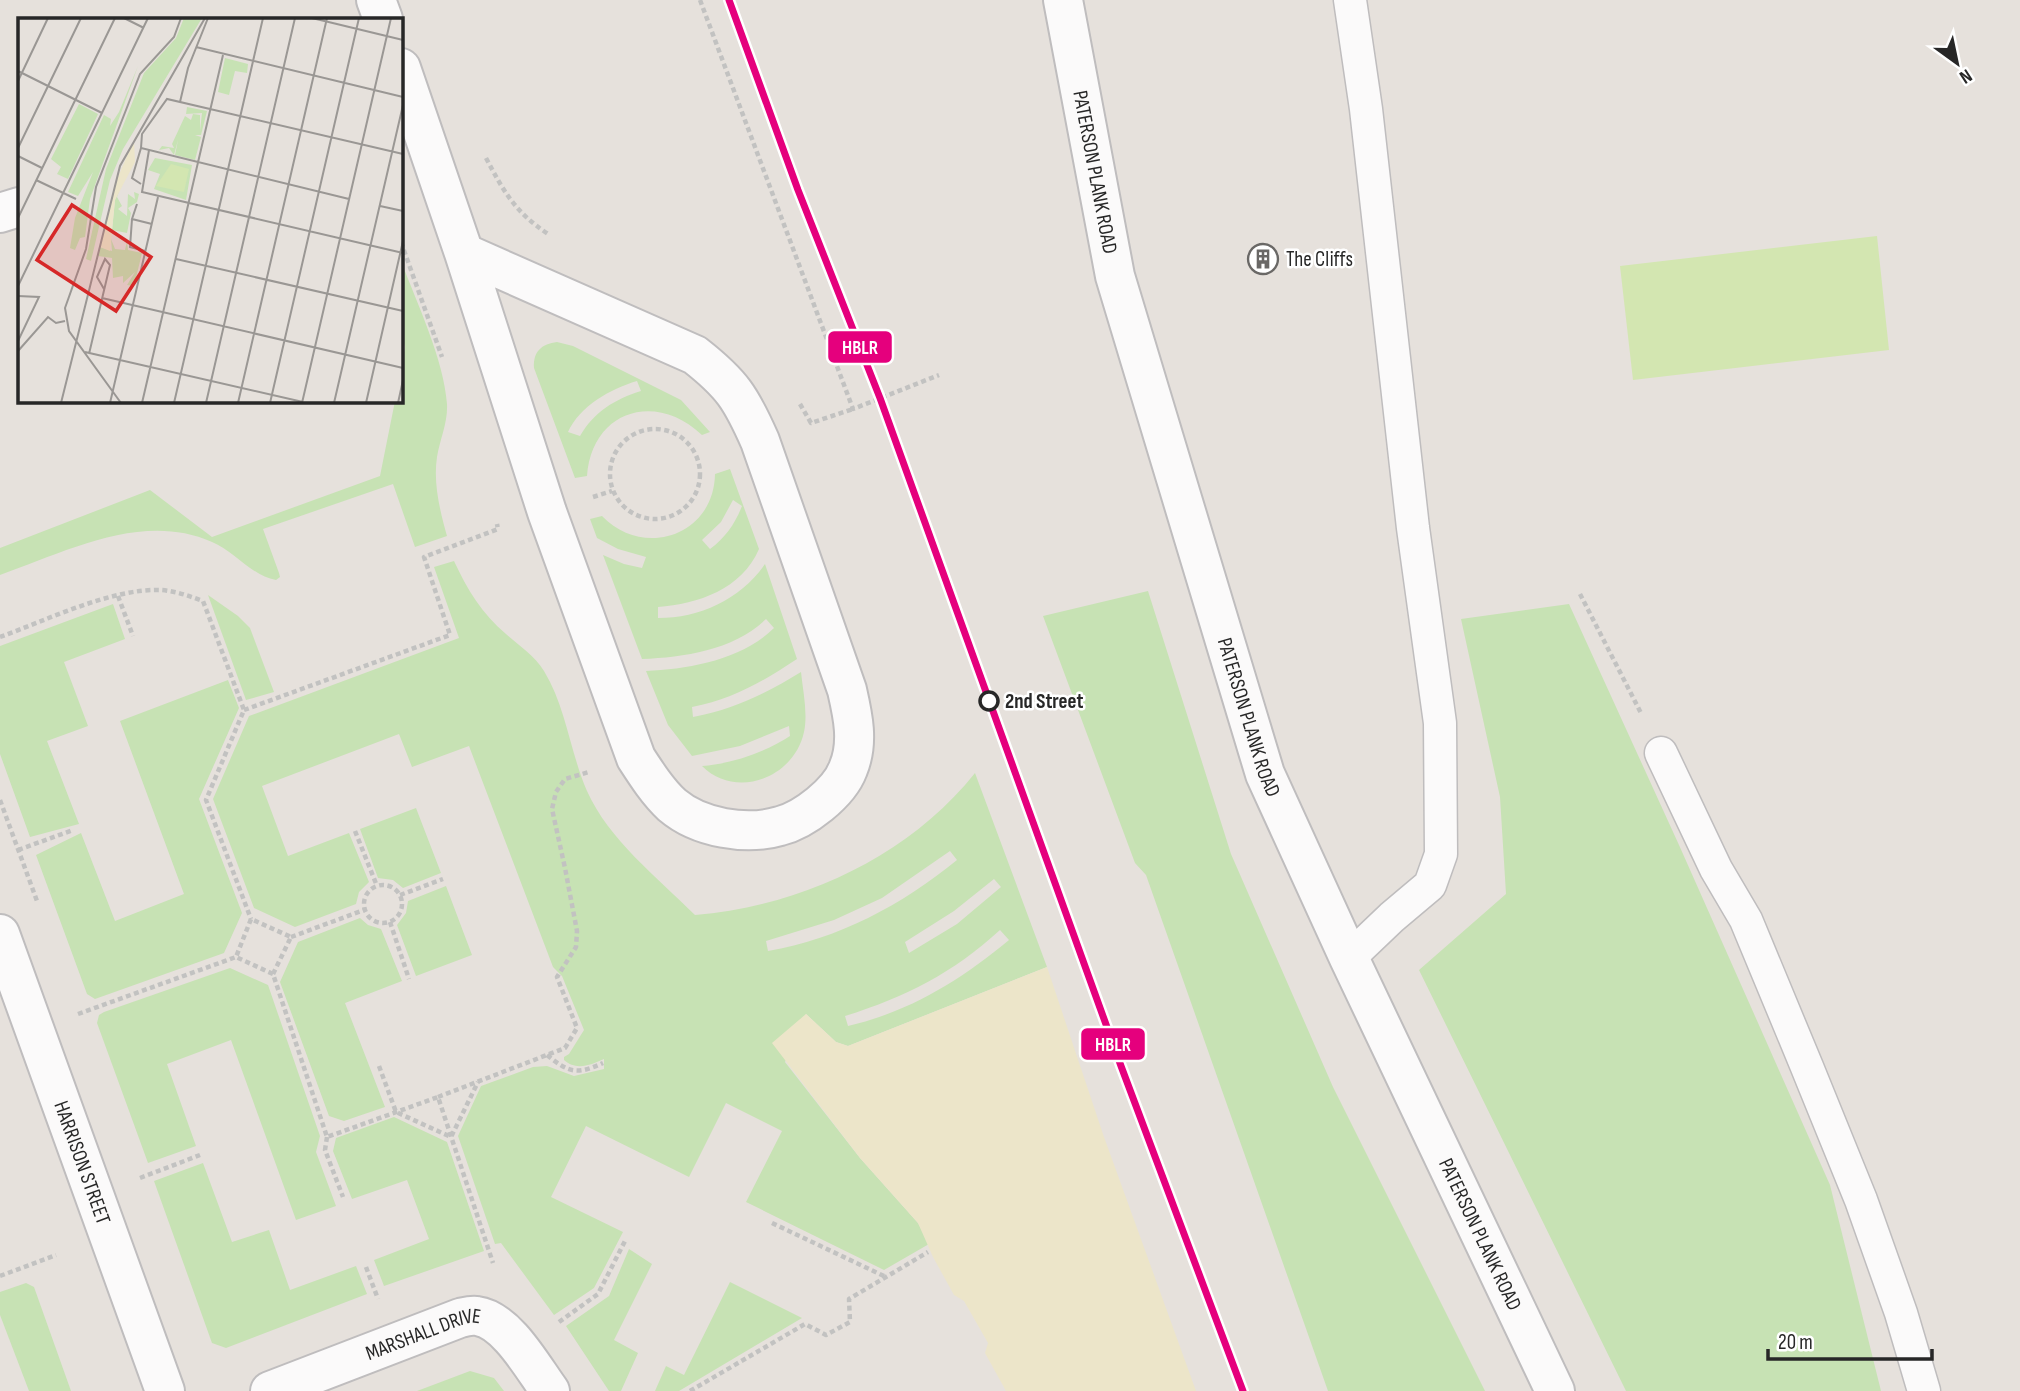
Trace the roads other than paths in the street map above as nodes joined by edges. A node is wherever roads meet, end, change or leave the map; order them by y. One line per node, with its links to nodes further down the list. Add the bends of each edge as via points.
1 (376, 0): 4 (street)
2 (1063, 0): 11 (street, PATERSON PLANK ROAD, via 1115,276 1265,774)
3 (1350, 0): 11 (lane, via 1440,723 1441,854 1430,885)
4 (383, 18)
5 (402, 74): 8 (street)
6 (18, 207): 7 (street)
7 (0, 213)
8 (464, 253): 8 (street, via 547,512 636,758 674,806 700,822 754,830 780,826 809,811 833,793 848,770 854,721 847,690 743,402 722,376 695,355)
9 (1661, 753): 16 (lane, via 1716,869 1746,920 1861,1200)
10 (0, 934): 12 (street, HARRISON STREET)
11 (1349, 958): 15 (street, PATERSON PLANK ROAD)
12 (164, 1391)
13 (270, 1391): 14 (street, MARSHALL DRIVE, via 460,1318 476,1316 508,1334)
14 (550, 1391)
15 (1555, 1391)
16 (1924, 1391)

